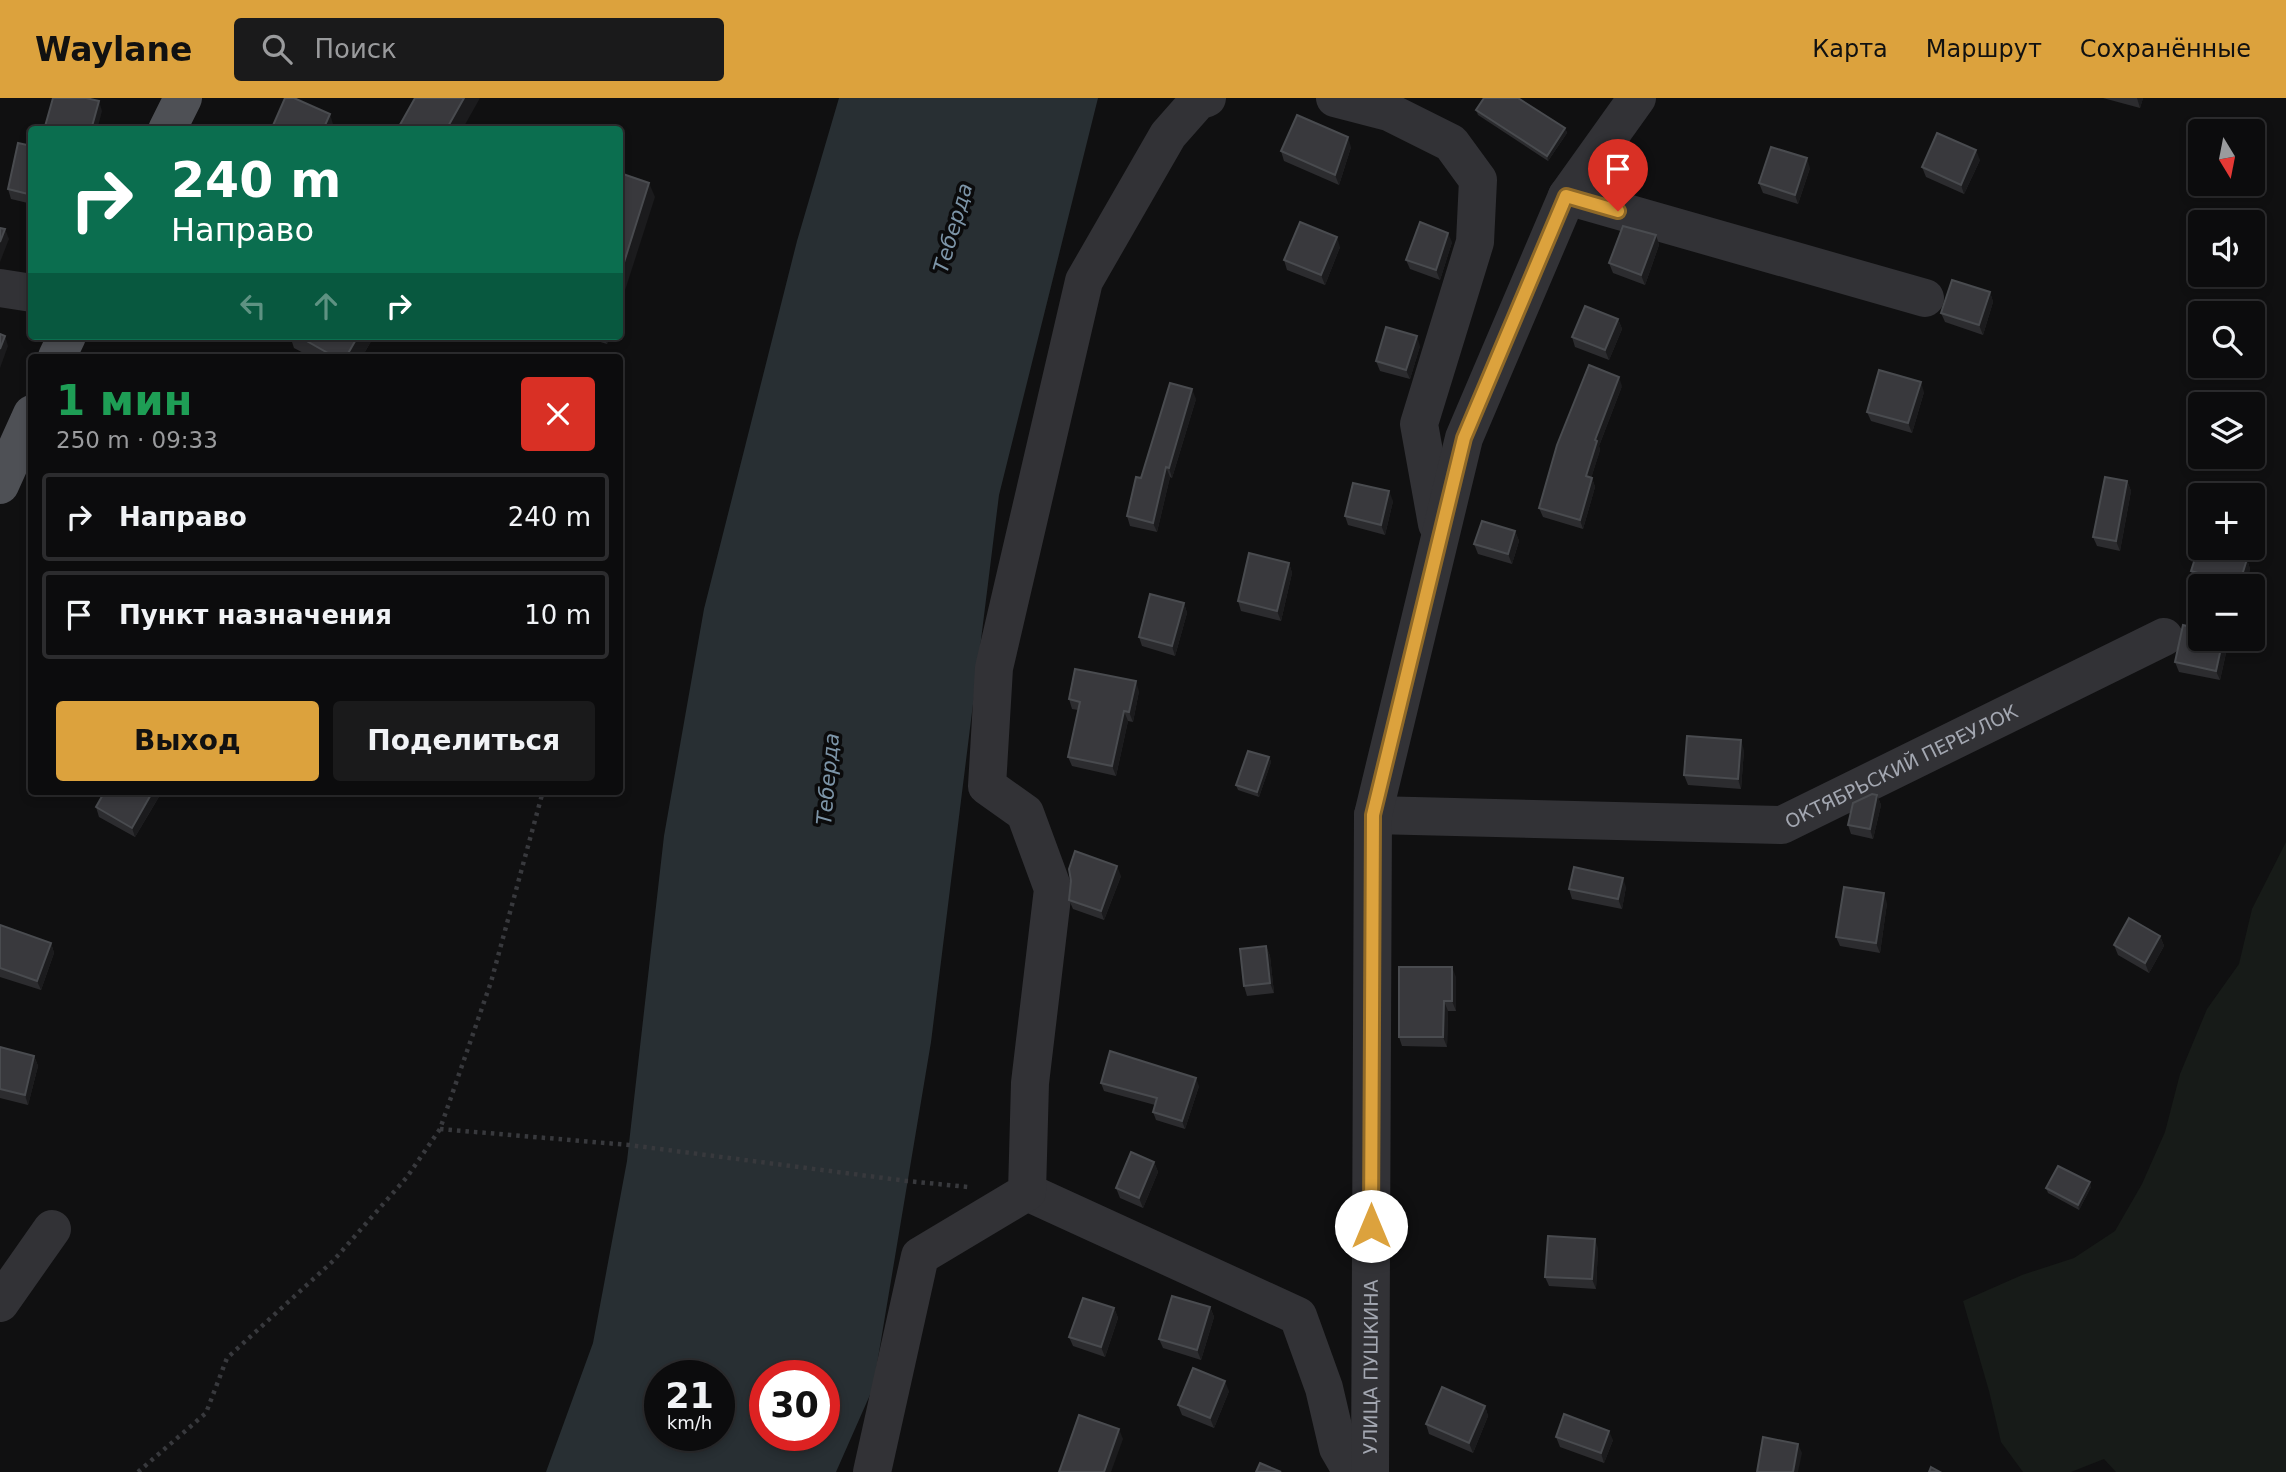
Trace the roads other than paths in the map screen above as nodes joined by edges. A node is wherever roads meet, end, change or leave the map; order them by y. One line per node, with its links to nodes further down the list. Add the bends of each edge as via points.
1 (183, 98): 5 (main road)
2 (1207, 98): 15 (street, via 1198,101 1168,135 1084,281 994,668 987,786 1026,813 1053,889 1030,1083)
3 (1335, 98): 12 (street, via 1389,112 1451,143 1478,180 1475,242 1419,424)
4 (1637, 98): 6 (street, УЛИЦА ПУШКИНА)
5 (169, 126)
6 (1566, 196): 9 (street); 12 (street, УЛИЦА ПУШКИНА, via 1464,438)
7 (0, 288): 8 (street)
8 (28, 292)
9 (1925, 298)
10 (28, 423): 11 (main road)
11 (0, 485)
12 (1440, 540): 14 (street, УЛИЦА ПУШКИНА)
13 (2164, 637): 14 (street, ОКТЯБРЬСКИЙ ПЕРЕУЛОК, via 1782,825)
14 (1373, 815): 20 (street, УЛИЦА ПУШКИНА)
15 (1027, 1192): 18 (street, via 920,1256); 19 (street, via 1298,1316 1324,1388 1338,1448)
16 (52, 1229): 17 (street)
17 (0, 1303)
18 (873, 1472)
19 (1352, 1472)
20 (1370, 1472)

